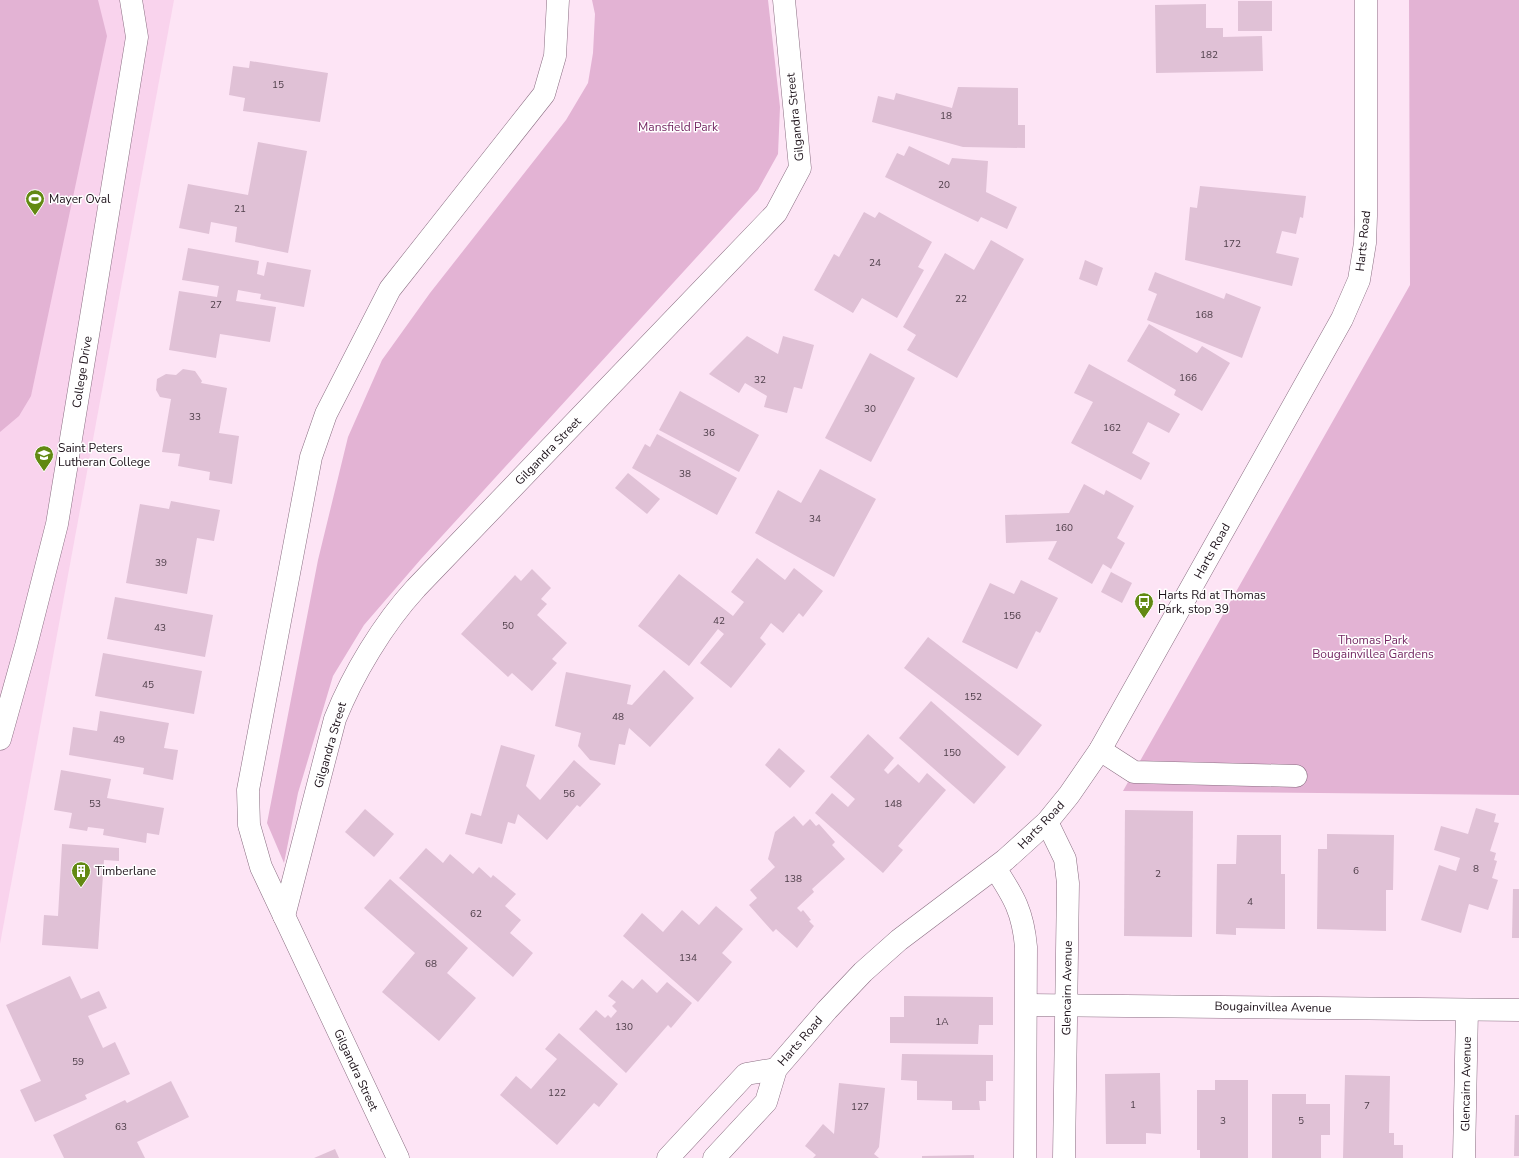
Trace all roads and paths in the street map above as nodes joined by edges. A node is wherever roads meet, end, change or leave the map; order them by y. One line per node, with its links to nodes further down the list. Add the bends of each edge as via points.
1 (131, 0): 5 (street, College Drive, via 137,37 57,524)
2 (558, 0): 10 (street, Gilgandra Street, via 555,56 544,94 390,289 326,414 311,456 248,790 249,825 255,848)
3 (784, 0): 10 (street, Gilgandra Street, via 800,168 776,213 394,612 345,695 335,719)
4 (1366, 0): 6 (street, Harts Road, via 1366,216 1359,280 1339,325)
5 (0, 739)
6 (1100, 750): 7 (street, via 1134,772); 8 (street, Harts Road)
7 (1296, 776)
8 (1047, 822): 9 (street, Harts Road); 12 (street, Glencairn Avenue, via 1068,870)
9 (995, 868): 11 (street, via 1015,899 1022,918 1027,957); 15 (street, Harts Road, via 904,936 869,967 827,1010)
10 (284, 916): 16 (street, Gilgandra Street)
11 (1027, 1005): 12 (street, Bougainvillea Avenue); 19 (street)
12 (1067, 1005): 13 (street, Bougainvillea Avenue); 20 (street, Glencairn Avenue)
13 (1467, 1010): 14 (street, Bougainvillea Avenue); 21 (street, Glencairn Avenue)
14 (1519, 1010)
15 (776, 1069): 17 (street, Harts Road, via 746,1074); 18 (street, Harts Road, via 766,1102)
16 (398, 1158)
17 (668, 1158)
18 (714, 1158)
19 (1025, 1158)
20 (1064, 1158)
21 (1464, 1158)

